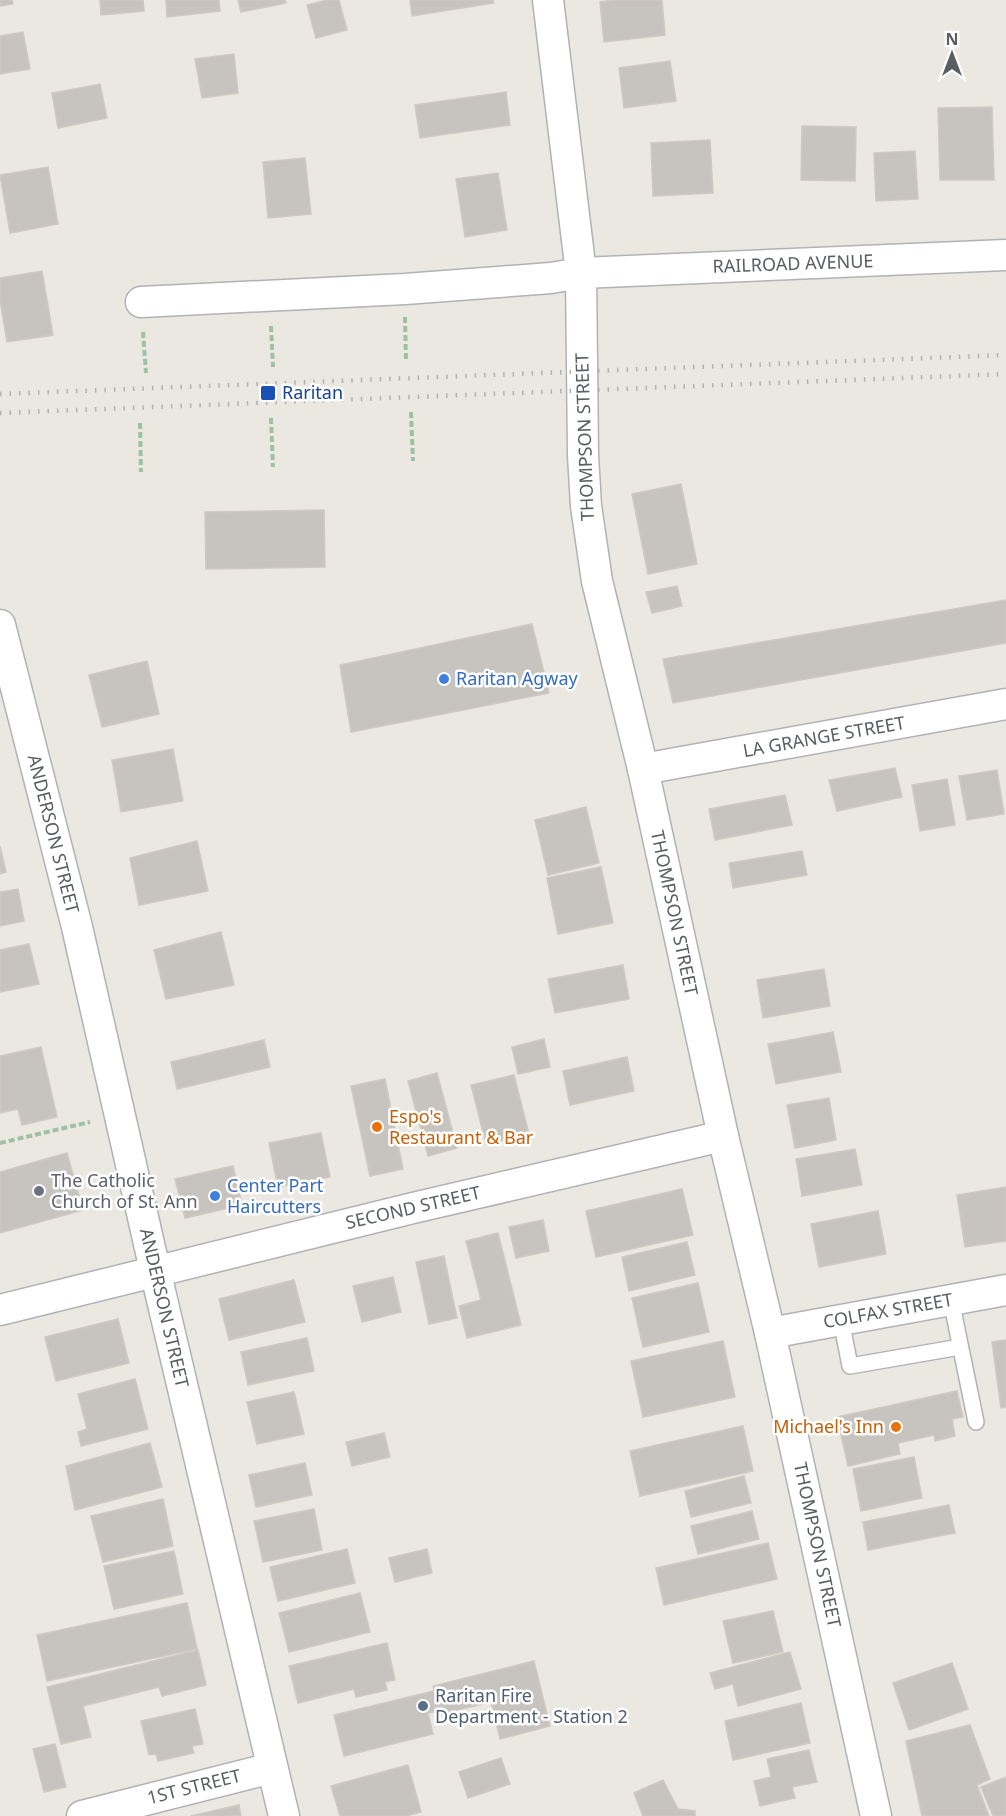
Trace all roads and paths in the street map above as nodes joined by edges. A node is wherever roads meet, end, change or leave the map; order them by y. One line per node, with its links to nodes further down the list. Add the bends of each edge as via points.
1 (548, 0): 3 (street, THOMPSON STREET)
2 (1006, 255): 3 (street, RAILROAD AVENUE)
3 (581, 273): 4 (street, RAILROAD AVENUE); 18 (street, THOMPSON STREET, via 586,506 597,581)
4 (405, 290): 5 (street, RAILROAD AVENUE); 7 (path)
5 (270, 296): 6 (street, RAILROAD AVENUE); 8 (path)
6 (141, 302): 9 (path)
7 (406, 361)
8 (273, 367)
9 (146, 373)
10 (411, 412): 13 (path)
11 (271, 418): 14 (path)
12 (140, 423): 15 (path)
13 (413, 461)
14 (273, 467)
15 (141, 472)
16 (0, 625): 19 (street, ANDERSON STREET)
17 (1006, 704): 18 (street, LA GRANGE STREET)
18 (643, 769): 20 (street, THOMPSON STREET)
19 (120, 1115): 21 (path); 22 (street, ANDERSON STREET)
20 (723, 1136): 22 (street, SECOND STREET); 27 (street, THOMPSON STREET)
21 (0, 1143)
22 (155, 1270): 25 (street, SECOND STREET); 30 (street, ANDERSON STREET)
23 (1006, 1290): 24 (street, COLFAX STREET)
24 (951, 1300): 26 (street, COLFAX STREET); 28 (lane)
25 (0, 1310)
26 (841, 1320): 27 (street, COLFAX STREET); 28 (lane, via 850,1366)
27 (770, 1333): 33 (street, THOMPSON STREET)
28 (960, 1347): 29 (lane)
29 (976, 1422)
30 (272, 1768): 31 (street, 1ST STREET); 32 (street, ANDERSON STREET)
31 (82, 1816)
32 (284, 1816)
33 (876, 1816)

